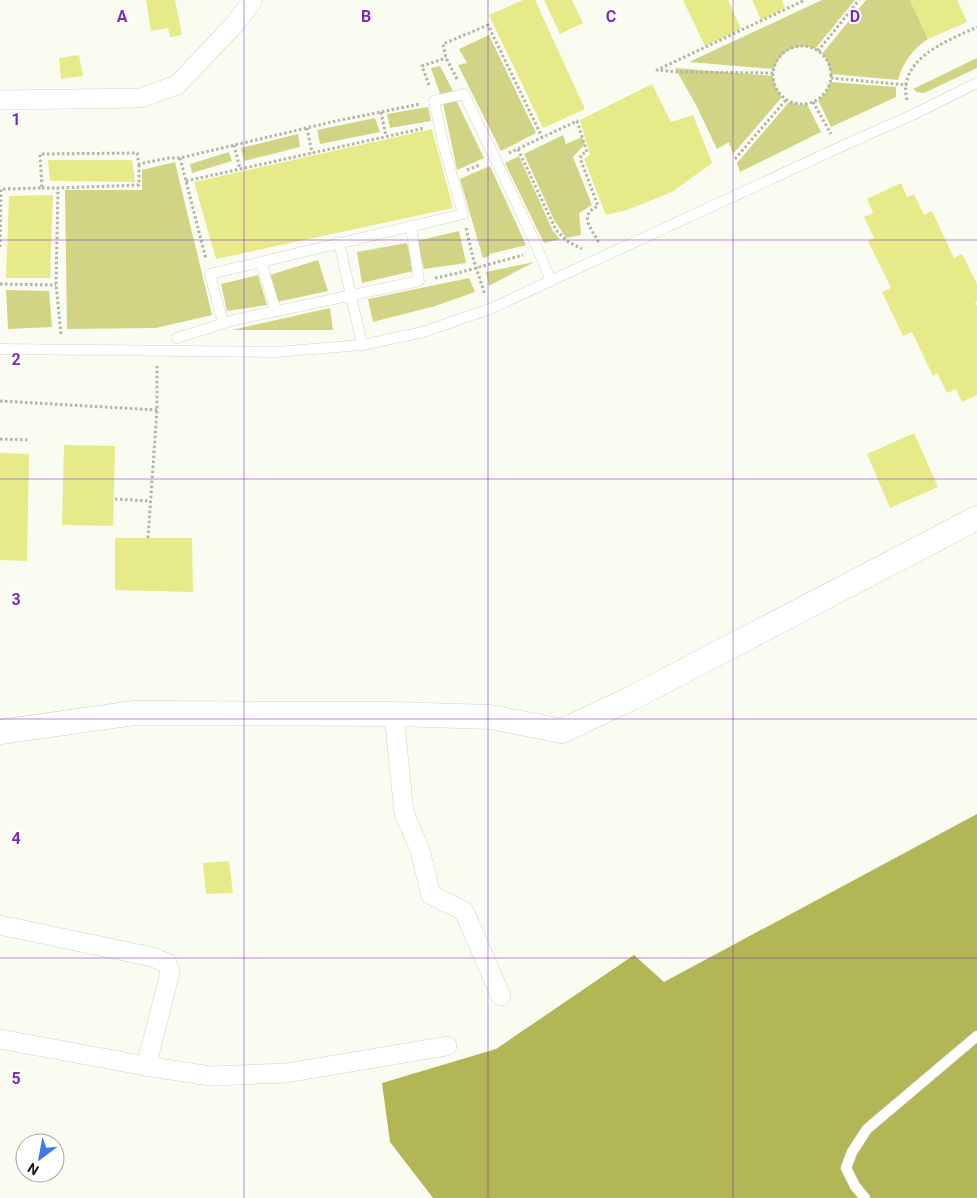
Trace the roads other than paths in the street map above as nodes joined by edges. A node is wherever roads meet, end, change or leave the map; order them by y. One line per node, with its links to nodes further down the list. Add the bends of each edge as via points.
1 (253, 0): 3 (street, via 235,24 177,85 141,98)
2 (977, 83): 7 (lane)
3 (0, 100)
4 (411, 226): 5 (lane); 7 (lane, via 463,214 434,101 464,94); 8 (lane, via 419,281)
5 (339, 242): 6 (lane); 8 (lane)
6 (261, 262): 9 (lane); 10 (lane, via 210,274)
7 (551, 281): 12 (lane, via 492,308 423,332)
8 (350, 295): 9 (lane); 12 (lane)
9 (276, 311): 10 (lane)
10 (223, 323): 11 (lane)
11 (177, 338)
12 (362, 345): 13 (lane, via 276,352)
13 (0, 349)
14 (977, 518): 15 (street, via 632,698 562,731 490,716)
15 (394, 714): 16 (street, via 134,713); 18 (street, via 404,814 420,850 431,895 464,911)
16 (0, 732)
17 (0, 924): 22 (street, via 167,963 170,973)
18 (501, 996)
19 (977, 1036): 23 (lane, via 867,1129 846,1168)
20 (0, 1038): 22 (street)
21 (448, 1046): 22 (street, via 286,1073 210,1076)
22 (146, 1066)
23 (865, 1198)

